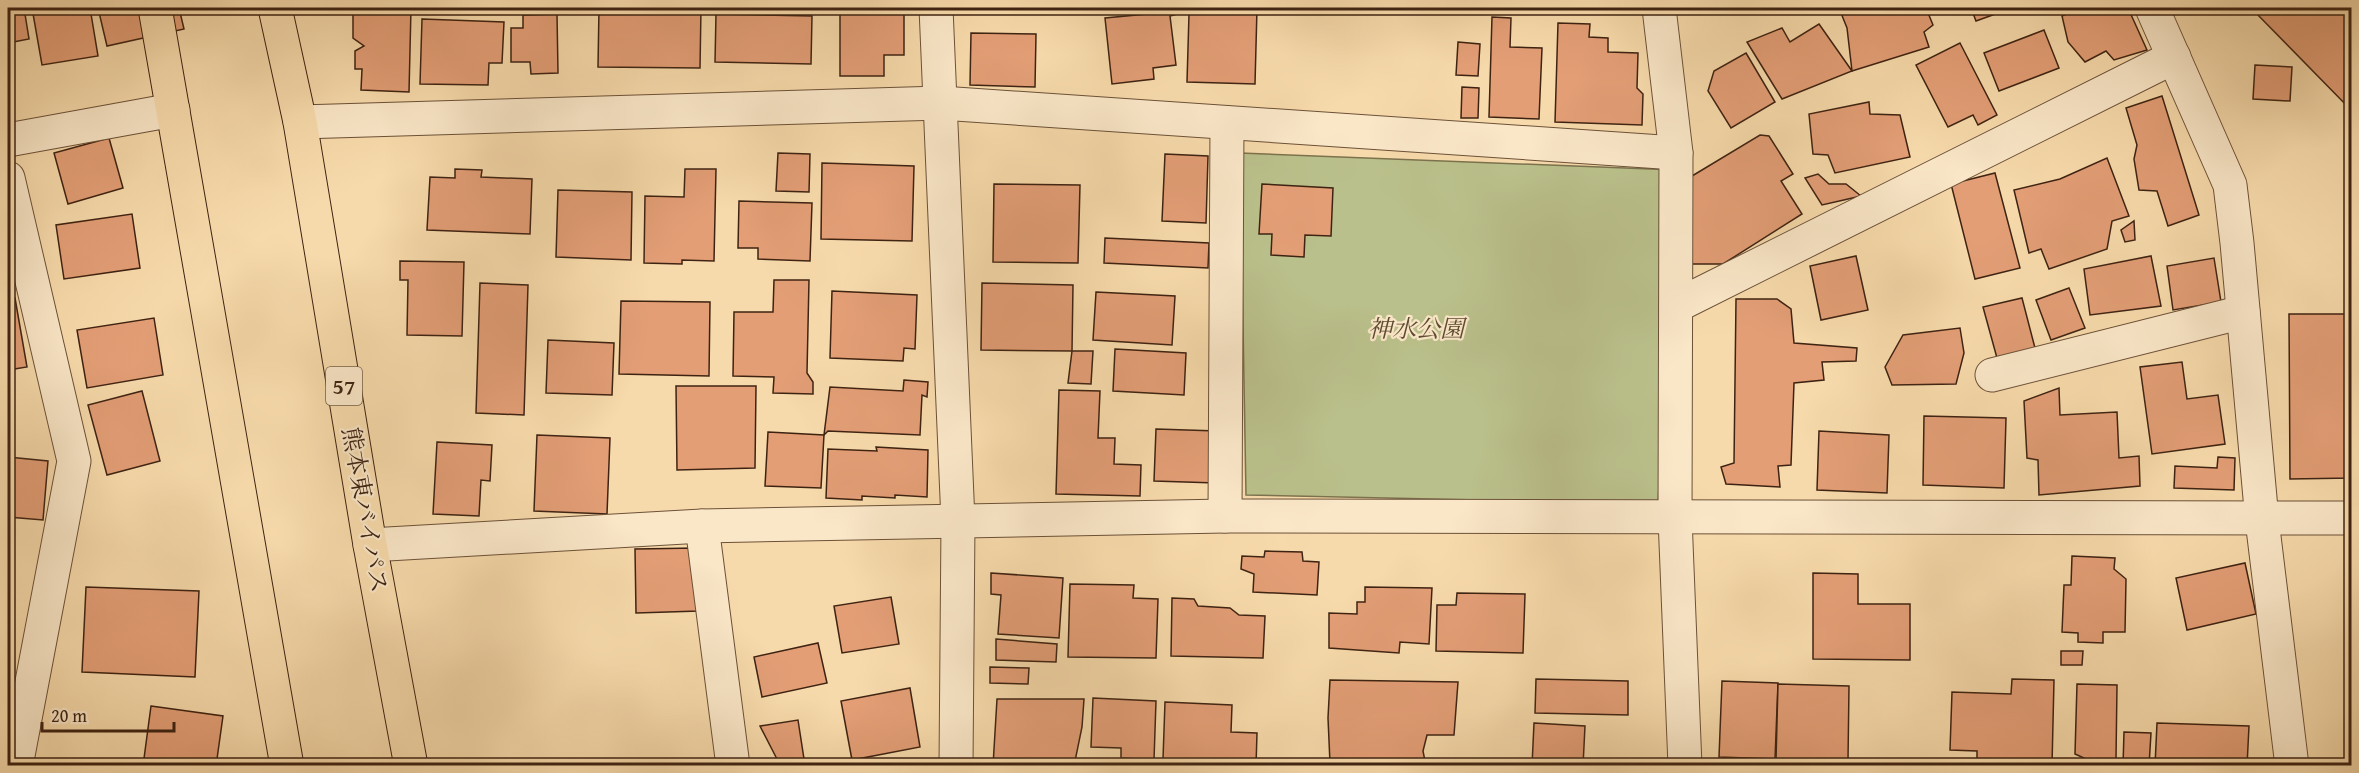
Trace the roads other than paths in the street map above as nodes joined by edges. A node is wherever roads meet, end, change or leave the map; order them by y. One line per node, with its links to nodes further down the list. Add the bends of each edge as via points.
1 (155, 8): 8 (highway)
2 (275, 8): 9 (highway, 熊本東バイパス / 57)
3 (936, 8): 7 (street)
4 (1659, 8): 12 (street)
5 (2152, 8): 6 (street)
6 (2174, 57): 14 (street); 15 (street, via 2230,185)
7 (940, 103): 9 (street); 10 (street); 21 (street)
8 (173, 110): 11 (street); 26 (highway)
9 (300, 122): 23 (highway, 熊本東バイパス / 57)
10 (1227, 123): 12 (street); 17 (street)
11 (8, 140)
12 (1676, 153): 14 (street)
13 (8, 178): 24 (street, via 74,461)
14 (1676, 306): 18 (street)
15 (2243, 312): 16 (street); 20 (street)
16 (1992, 375)
17 (1225, 516): 18 (street); 21 (street)
18 (1675, 518): 20 (street); 30 (street)
19 (2352, 518): 20 (street)
20 (2262, 520): 31 (street)
21 (958, 521): 22 (street); 29 (street)
22 (702, 526): 23 (street); 28 (street)
23 (370, 545): 27 (highway, 熊本東バイパス / 57)
24 (16, 721): 25 (street)
25 (16, 765)
26 (288, 765)
27 (411, 765)
28 (733, 765)
29 (956, 765)
30 (1685, 765)
31 (2292, 765)

